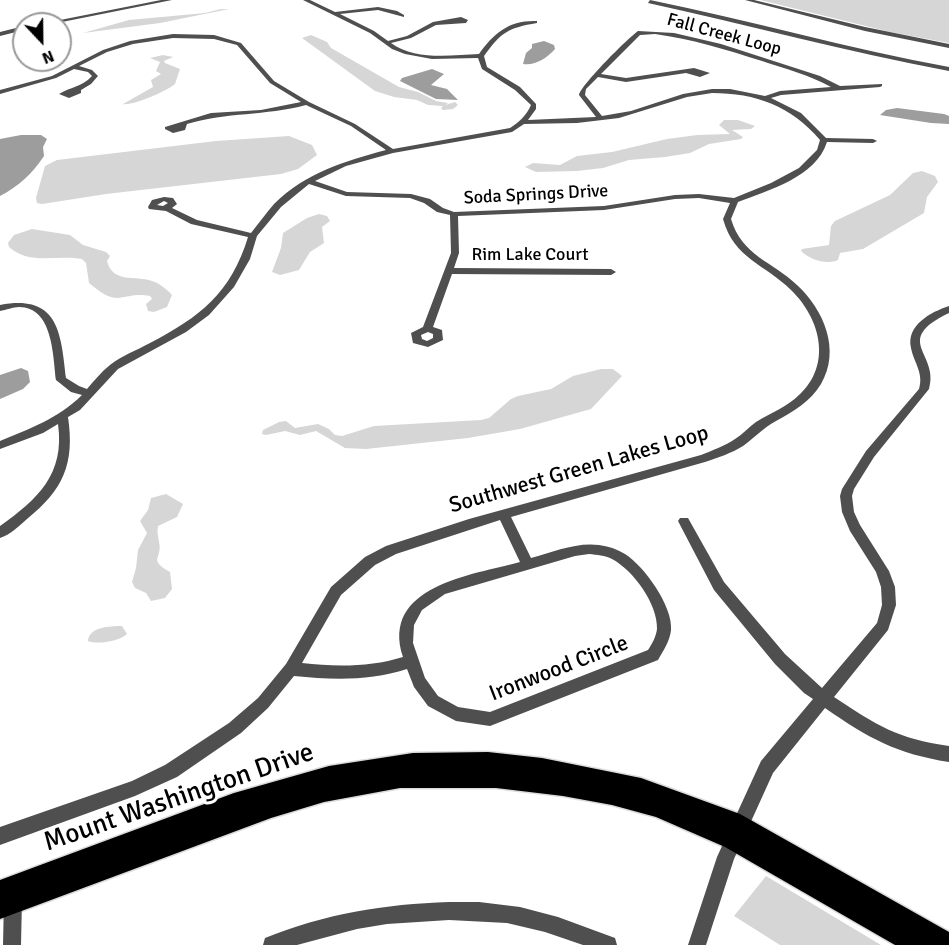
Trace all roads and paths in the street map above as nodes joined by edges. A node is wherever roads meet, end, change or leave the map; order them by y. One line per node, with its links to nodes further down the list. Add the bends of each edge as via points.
1 (169, 0): 8 (street)
2 (306, 0): 6 (street)
3 (639, 0): 5 (street)
4 (748, 0): 12 (street)
5 (651, 1): 15 (street)
6 (334, 14): 7 (street, via 376,9); 11 (street)
7 (402, 16)
8 (72, 18)
9 (452, 22): 11 (street, via 435,23 409,37)
10 (535, 22): 13 (street, via 506,27)
11 (386, 43): 13 (street, via 420,56)
12 (949, 46)
13 (481, 56): 25 (street, via 484,68 517,87 534,105)
14 (74, 67): 20 (street, via 96,76); 21 (street, via 40,82); 23 (street, via 132,42 173,36 214,37 239,44 272,82)
15 (949, 69)
16 (688, 72): 17 (street, via 626,80)
17 (595, 75): 19 (street, Fall Creek Loop, via 638,33 648,31 818,76); 24 (street, Fall Creek Loop, via 582,95)
18 (880, 85): 19 (street)
19 (838, 88): 22 (street)
20 (77, 90)
21 (0, 92)
22 (767, 97): 24 (street, via 734,92 694,94 630,114); 27 (street, via 802,117)
23 (307, 103): 26 (street); 29 (street, via 353,125)
24 (599, 117): 25 (street, via 544,124)
25 (522, 122): 29 (street, via 512,130 488,136)
26 (184, 124)
27 (824, 140): 28 (street); 31 (street, via 819,157 810,164)
28 (873, 141)
29 (392, 151): 30 (street, via 343,164)
30 (308, 181): 33 (street, Soda Springs Drive, via 346,194 411,196); 34 (street, via 278,205)
31 (735, 201): 33 (street, Soda Springs Drive, via 675,197 604,208); 43 (street, Southwest Green Lakes Loop, via 726,219 734,240 752,258 795,288 818,319 827,350 824,366 812,388 793,407 705,458)
32 (167, 208): 34 (street, via 194,222)
33 (454, 214): 35 (street, via 455,253)
34 (253, 236): 40 (street, via 246,259 229,287 206,313 114,367)
35 (448, 271): 36 (street, Rim Lake Court); 39 (street)
36 (611, 272)
37 (0, 308): 40 (street, via 17,304 31,307 49,321 57,342 61,380)
38 (949, 309): 49 (street, via 917,330 914,340 925,374 924,389 857,473 845,494 848,516 879,562 888,588 890,612)
39 (427, 329)
40 (89, 393): 41 (street)
41 (62, 416): 42 (street); 45 (street, via 67,451 62,469 33,510)
42 (0, 445)
43 (504, 516): 46 (street); 48 (street, Southwest Green Lakes Loop, via 391,550 370,561 336,591)
44 (684, 521): 49 (street, via 719,586 799,679)
45 (0, 533)
46 (528, 565): 47 (street, Ironwood Circle, via 441,590 417,606 407,624); 47 (street, Ironwood Circle, via 589,549 620,557 635,569 661,610 664,628 653,655 490,719 456,714 433,701)
47 (411, 662): 48 (street, via 358,674)
48 (291, 669): 52 (street, Southwest Green Lakes Loop, via 236,728 171,771 135,788)
49 (824, 699): 50 (street, via 894,741); 51 (street, via 767,767)
50 (949, 754)
51 (737, 832): 53 (main road, Mount Washington Drive, via 593,791 496,778 400,778 271,807); 57 (street); 58 (main road, Mount Washington Drive); 59 (main road, Mount Washington Drive)
52 (0, 836)
53 (7, 897): 54 (street)
54 (12, 945)
55 (272, 945): 56 (street, via 385,915 451,911 508,914)
56 (608, 945)
57 (697, 945)
58 (918, 945)
59 (949, 945)

